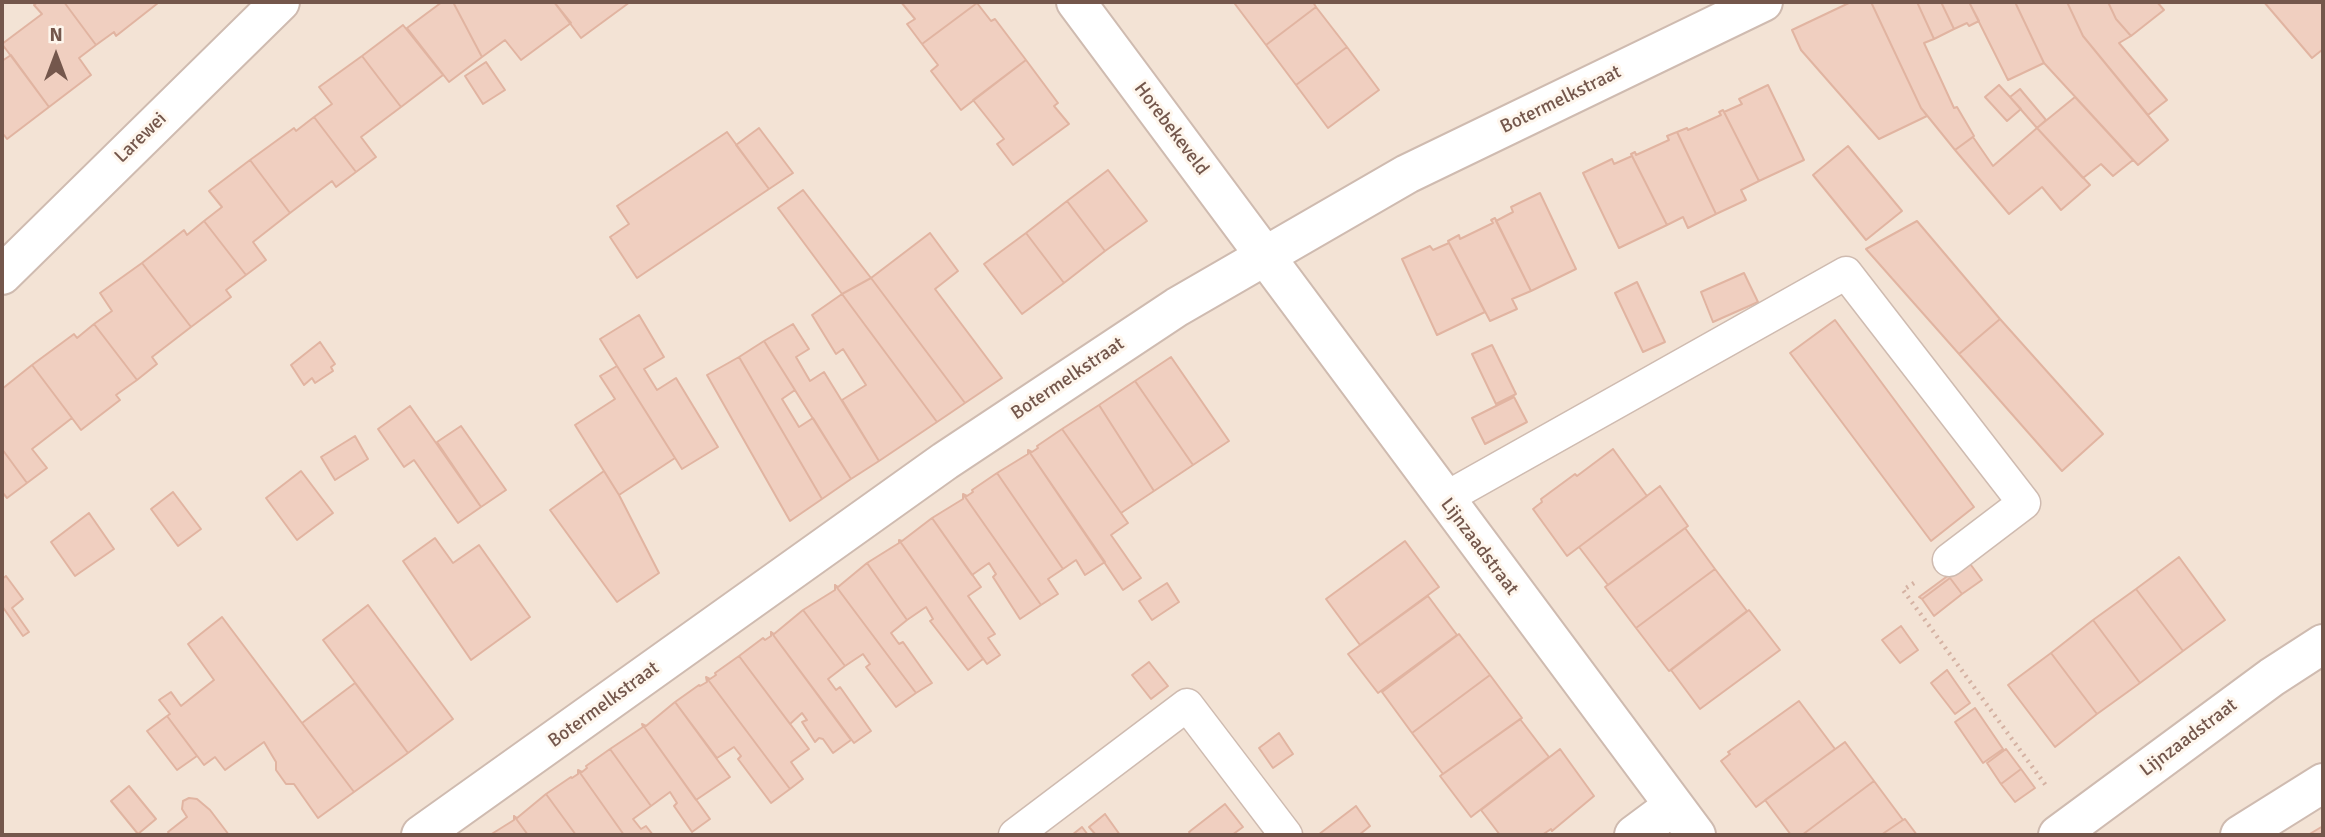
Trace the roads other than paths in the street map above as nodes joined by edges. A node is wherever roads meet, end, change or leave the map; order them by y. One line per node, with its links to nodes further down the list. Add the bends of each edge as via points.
1 (280, 2): 5 (street, Larewei)
2 (1076, 2): 4 (street, Horebekeveld)
3 (1763, 2): 4 (street, Botermelkstraat, via 1407,174)
4 (1266, 256): 6 (street, Lijnzaadstraat); 12 (street, Botermelkstraat, via 1177,306 945,461)
5 (2, 275)
6 (1444, 499): 7 (lane, via 1846,273 2024,503); 10 (street, Lijnzaadstraat)
7 (1949, 560)
8 (2323, 644): 11 (street, Lijnzaadstraat)
9 (2323, 783): 16 (street)
10 (1684, 821): 15 (street)
11 (2065, 830)
12 (421, 835)
13 (1014, 835): 14 (lane, via 1187,705)
14 (1286, 835)
15 (1634, 835)
16 (2240, 835)

